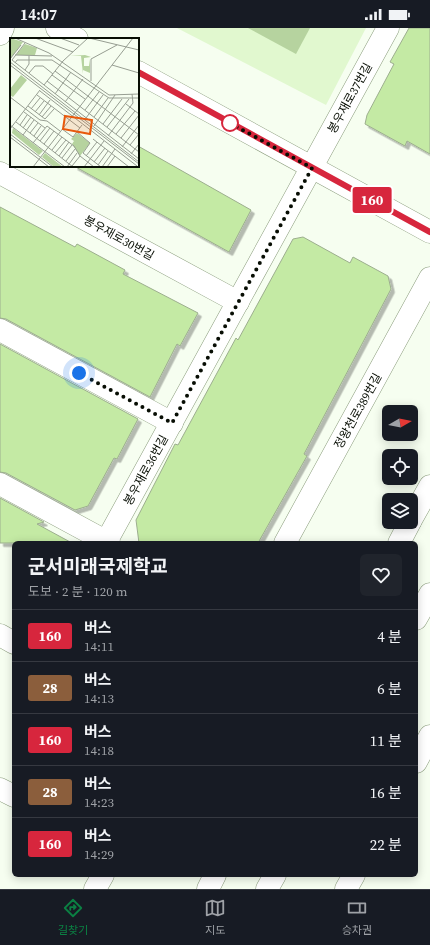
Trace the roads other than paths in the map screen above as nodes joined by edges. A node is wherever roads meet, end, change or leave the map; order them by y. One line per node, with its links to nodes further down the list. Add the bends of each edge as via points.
1 (3, 28): 4 (street)
2 (57, 28): 5 (street)
3 (388, 28): 7 (street, 봉우재로37번길)
4 (0, 34)
5 (75, 38)
6 (139, 73): 7 (street)
7 (312, 168): 9 (street); 11 (street, 봉우재로36번길)
8 (0, 173): 11 (street, 봉우재로30번길)
9 (430, 232)
10 (430, 278): 20 (street, 정왕천로389번길)
11 (238, 302): 13 (street, 봉우재로36번길)
12 (0, 330): 13 (street)
13 (172, 423): 19 (street, 봉우재로36번길)
14 (0, 484): 18 (street)
15 (430, 486): 16 (street)
16 (418, 508)
17 (406, 529): 21 (street)
18 (106, 541)
19 (109, 541)
20 (286, 541)
21 (399, 541)
22 (430, 594): 23 (street)
23 (418, 615)
24 (0, 635): 25 (street)
25 (12, 642)
26 (430, 736): 27 (street)
27 (418, 758)
28 (0, 789): 29 (street)
29 (12, 795)
30 (102, 877): 34 (street)
31 (214, 877): 35 (street)
32 (274, 877): 36 (street)
33 (353, 877): 37 (street)
34 (95, 889)
35 (208, 889)
36 (267, 889)
37 (346, 889)

